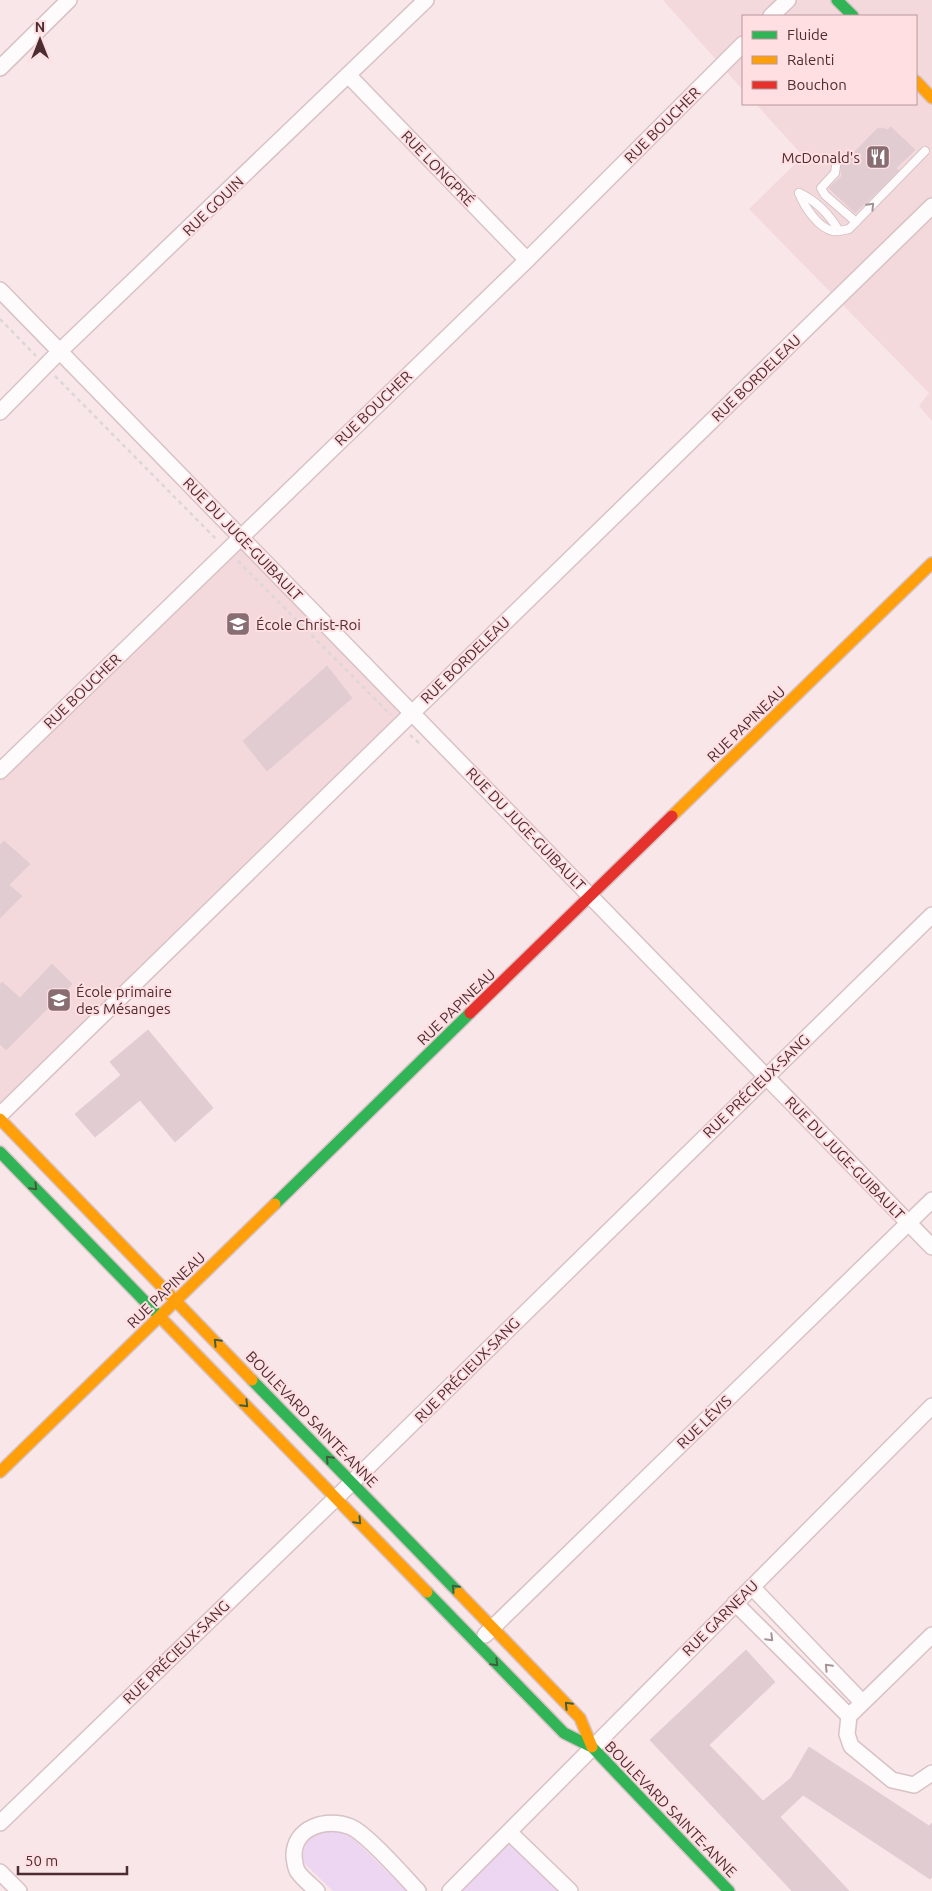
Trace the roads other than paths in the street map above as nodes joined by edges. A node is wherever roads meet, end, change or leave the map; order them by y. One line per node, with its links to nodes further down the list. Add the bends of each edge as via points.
1 (69, 0): 8 (street)
2 (426, 0): 9 (street, RUE GOUIN)
3 (788, 0): 5 (street)
4 (837, 0): 6 (street)
5 (772, 15)
6 (852, 15)
7 (742, 45): 17 (street, RUE BOUCHER)
8 (0, 68)
9 (349, 76): 17 (street, RUE LONGPRÉ); 19 (street, RUE GOUIN)
10 (917, 82): 11 (street)
11 (932, 98)
12 (925, 151): 16 (lane, one-way to 12)
13 (837, 158): 16 (lane, via 835,173 822,188 825,195)
14 (800, 193): 16 (lane, via 804,206 828,229 849,229)
15 (932, 206): 23 (street, RUE BORDELEAU)
16 (856, 222)
17 (527, 260): 21 (street, RUE BOUCHER)
18 (0, 290): 19 (street, RUE DU JUGE-GUIBAULT)
19 (59, 352): 20 (street, RUE GOUIN); 21 (street, RUE DU JUGE-GUIBAULT)
20 (0, 412)
21 (240, 536): 23 (street, RUE DU JUGE-GUIBAULT); 24 (street, RUE BOUCHER)
22 (932, 563): 25 (street, RUE PAPINEAU)
23 (411, 712): 25 (street, RUE DU JUGE-GUIBAULT); 28 (street, RUE BORDELEAU)
24 (0, 771)
25 (591, 896): 27 (street, RUE DU JUGE-GUIBAULT); 33 (street, RUE PAPINEAU)
26 (932, 915): 27 (street, RUE PRÉCIEUX-SANG)
27 (766, 1076): 31 (street, RUE DU JUGE-GUIBAULT); 37 (street, RUE PRÉCIEUX-SANG)
28 (0, 1117): 33 (street, BOULEVARD SAINTE-ANNE)
29 (0, 1152): 34 (street, BOULEVARD SAINTE-ANNE, one-way to 34)
30 (932, 1200): 31 (street, RUE LÉVIS)
31 (908, 1223): 32 (street, RUE DU JUGE-GUIBAULT); 41 (street, RUE LÉVIS)
32 (932, 1247)
33 (176, 1300): 34 (street, RUE PAPINEAU); 37 (street, BOULEVARD SAINTE-ANNE, one-way to 33)
34 (160, 1316): 36 (street, RUE PAPINEAU); 38 (street, BOULEVARD SAINTE-ANNE, one-way to 38)
35 (932, 1406): 39 (street, RUE GARNEAU)
36 (0, 1472)
37 (352, 1483): 38 (street, RUE PRÉCIEUX-SANG); 41 (street, BOULEVARD SAINTE-ANNE, one-way to 37)
38 (336, 1498): 43 (street, BOULEVARD SAINTE-ANNE, one-way to 43); 48 (street, RUE PRÉCIEUX-SANG)
39 (752, 1587): 40 (street, RUE GARNEAU); 44 (street, one-way to 39)
40 (735, 1603): 45 (street, one-way to 45); 46 (street, RUE GARNEAU)
41 (493, 1627): 43 (street, RUE LÉVIS); 46 (street, BOULEVARD SAINTE-ANNE, one-way to 41, via 580,1718)
42 (932, 1634): 44 (street)
43 (476, 1644): 46 (street, BOULEVARD SAINTE-ANNE, one-way to 46, via 564,1733)
44 (862, 1702): 45 (street)
45 (849, 1716): 47 (street, via 847,1734 851,1746 892,1780 914,1784)
46 (592, 1747): 49 (street, RUE GARNEAU); 56 (street, BOULEVARD SAINTE-ANNE)
47 (932, 1773)
48 (0, 1823)
49 (510, 1832): 54 (street, RUE GARNEAU); 55 (street)
50 (0, 1872): 51 (street)
51 (19, 1891)
52 (318, 1891): 53 (street, via 297,1872 294,1852 300,1837 311,1827 324,1823 341,1824 359,1832)
53 (418, 1891)
54 (450, 1891)
55 (570, 1891)
56 (729, 1891)

